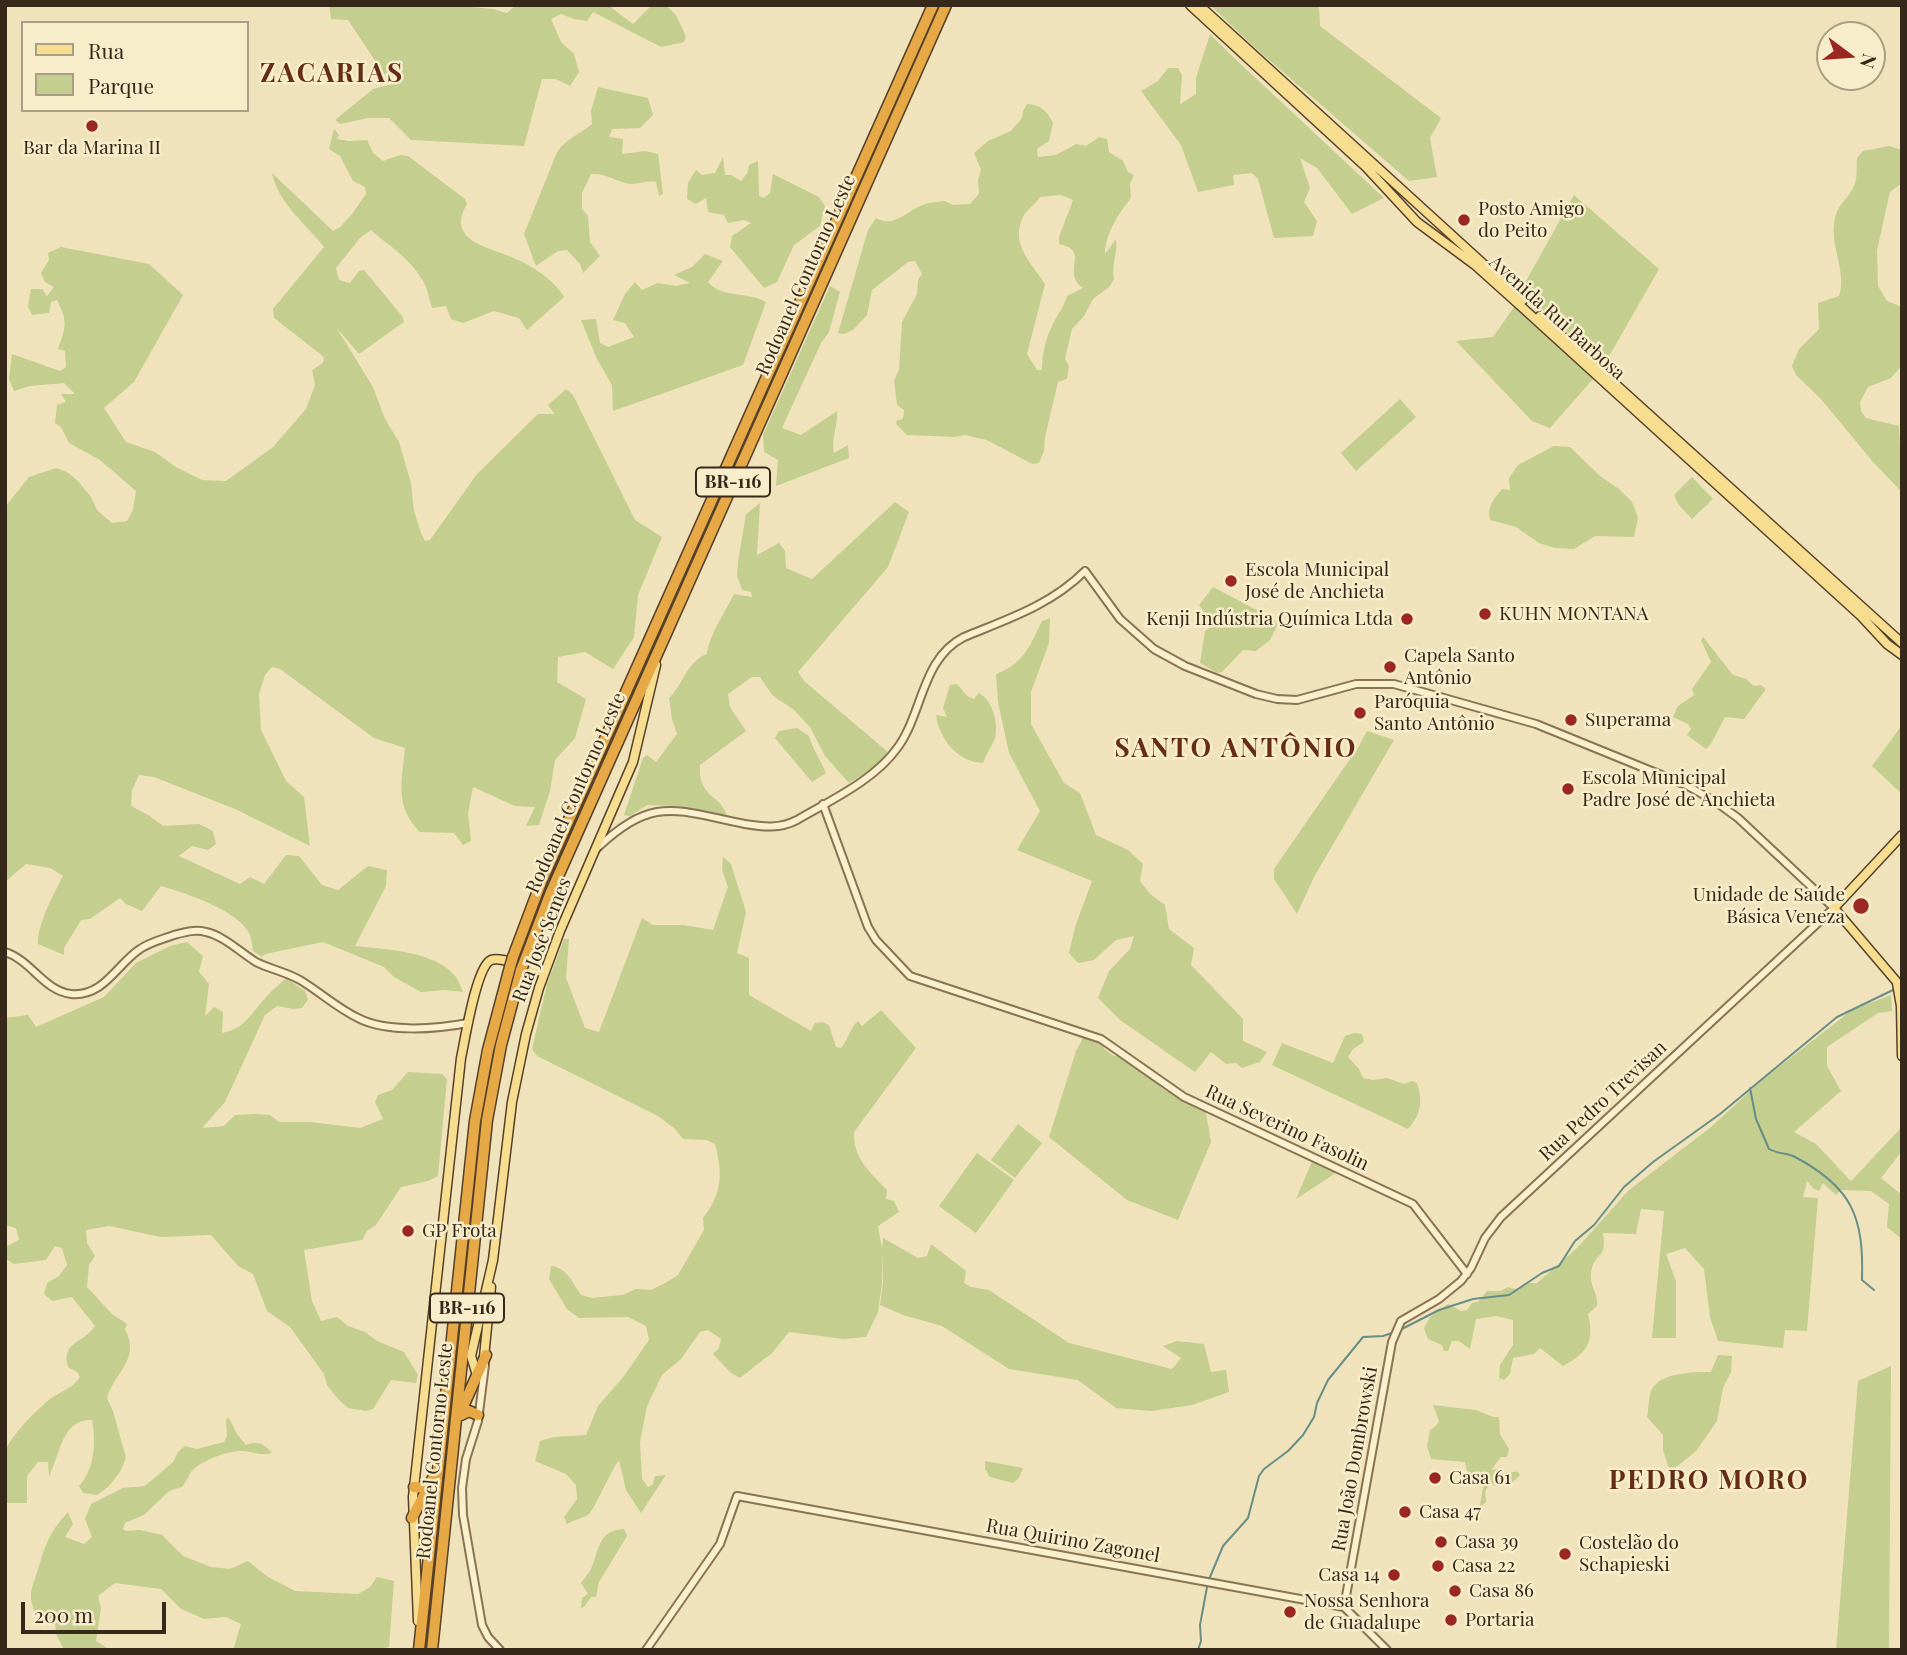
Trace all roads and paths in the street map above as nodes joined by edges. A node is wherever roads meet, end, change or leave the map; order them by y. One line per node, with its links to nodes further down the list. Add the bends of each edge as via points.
1 (933, 5): 34 (highway, Rodoanel Contorno Leste / BR-116, via 542,880 511,962 475,1121)
2 (946, 5): 10 (highway, Rodoanel Contorno Leste / BR-116)
3 (1190, 5): 6 (main road, Avenida Rui Barbosa, via 1353,154)
4 (1199, 5): 5 (main road, Avenida Rui Barbosa)
5 (1408, 195): 6 (main road); 7 (main road, Avenida Rui Barbosa)
6 (1396, 200): 8 (main road, Avenida Rui Barbosa)
7 (1416, 202): 8 (main road); 9 (main road, Avenida Rui Barbosa)
8 (1404, 209): 11 (main road, Avenida Rui Barbosa, via 1524,309)
9 (1898, 639): 11 (main road, via 1897,644)
10 (662, 642): 14 (main road, Rua José Semes, via 637,751); 35 (highway, Rodoanel Contorno Leste / BR-116, via 547,901 500,1045 487,1120)
11 (1888, 645): 12 (main road, Avenida Rui Barbosa)
12 (1902, 655)
13 (823, 804): 15 (street, via 777,827 664,810 647,813); 18 (street, via 870,775 893,754 947,649 1055,597 1085,571 1120,619 1154,649 1256,694 1297,700 1363,683 1394,684 1536,724 1686,785 1738,818); 26 (street, Rua Severino Fasolin, via 868,928 903,971 1106,1042 1184,1097 1413,1204)
14 (608, 821): 15 (street); 17 (main road, Rua José Semes)
15 (623, 827): 17 (street)
16 (1902, 835): 18 (main road)
17 (595, 850): 20 (main road, Rua José Semes)
18 (1833, 908): 21 (main road); 26 (street, Rua Pedro Trevisan, via 1501,1217)
19 (5, 952): 23 (street, via 26,963 54,989 74,995 105,983 152,943 203,931 299,980 369,1023 430,1028)
20 (544, 972): 23 (main road, via 500,959 487,962); 25 (main road, Rua José Semes, via 514,1087)
21 (1899, 986): 22 (main road)
22 (1901, 1006): 24 (main road)
23 (468, 1023): 36 (main road, via 456,1093)
24 (1902, 1056)
25 (493, 1260): 28 (main road, Rua José Semes); 29 (main road, Rua José Semes)
26 (1467, 1274): 27 (street, Rua Pedro Trevisan, via 1440,1299)
27 (1403, 1319): 39 (street, Rua João Dombrowski, via 1393,1338)
28 (486, 1355): 29 (main road, via 479,1364); 30 (highway); 31 (street)
29 (471, 1361): 30 (main road)
30 (477, 1375): 31 (street); 32 (highway)
31 (482, 1389): 33 (street)
32 (461, 1415): 33 (highway, via 469,1411); 35 (highway)
33 (478, 1415): 42 (street, via 464,1468 463,1507 482,1625)
34 (440, 1454): 37 (highway); 40 (highway, Rodoanel Contorno Leste / BR-116)
35 (449, 1481): 41 (highway, Rodoanel Contorno Leste / BR-116)
36 (414, 1488): 37 (highway); 38 (main road)
37 (429, 1488): 38 (highway)
38 (412, 1518): 40 (main road)
39 (1344, 1607): 43 (street, Rua Quirino Zagonel, via 737,1496 720,1544); 44 (street)
40 (418, 1650)
41 (432, 1650)
42 (500, 1650)
43 (646, 1650)
44 (1387, 1650)

